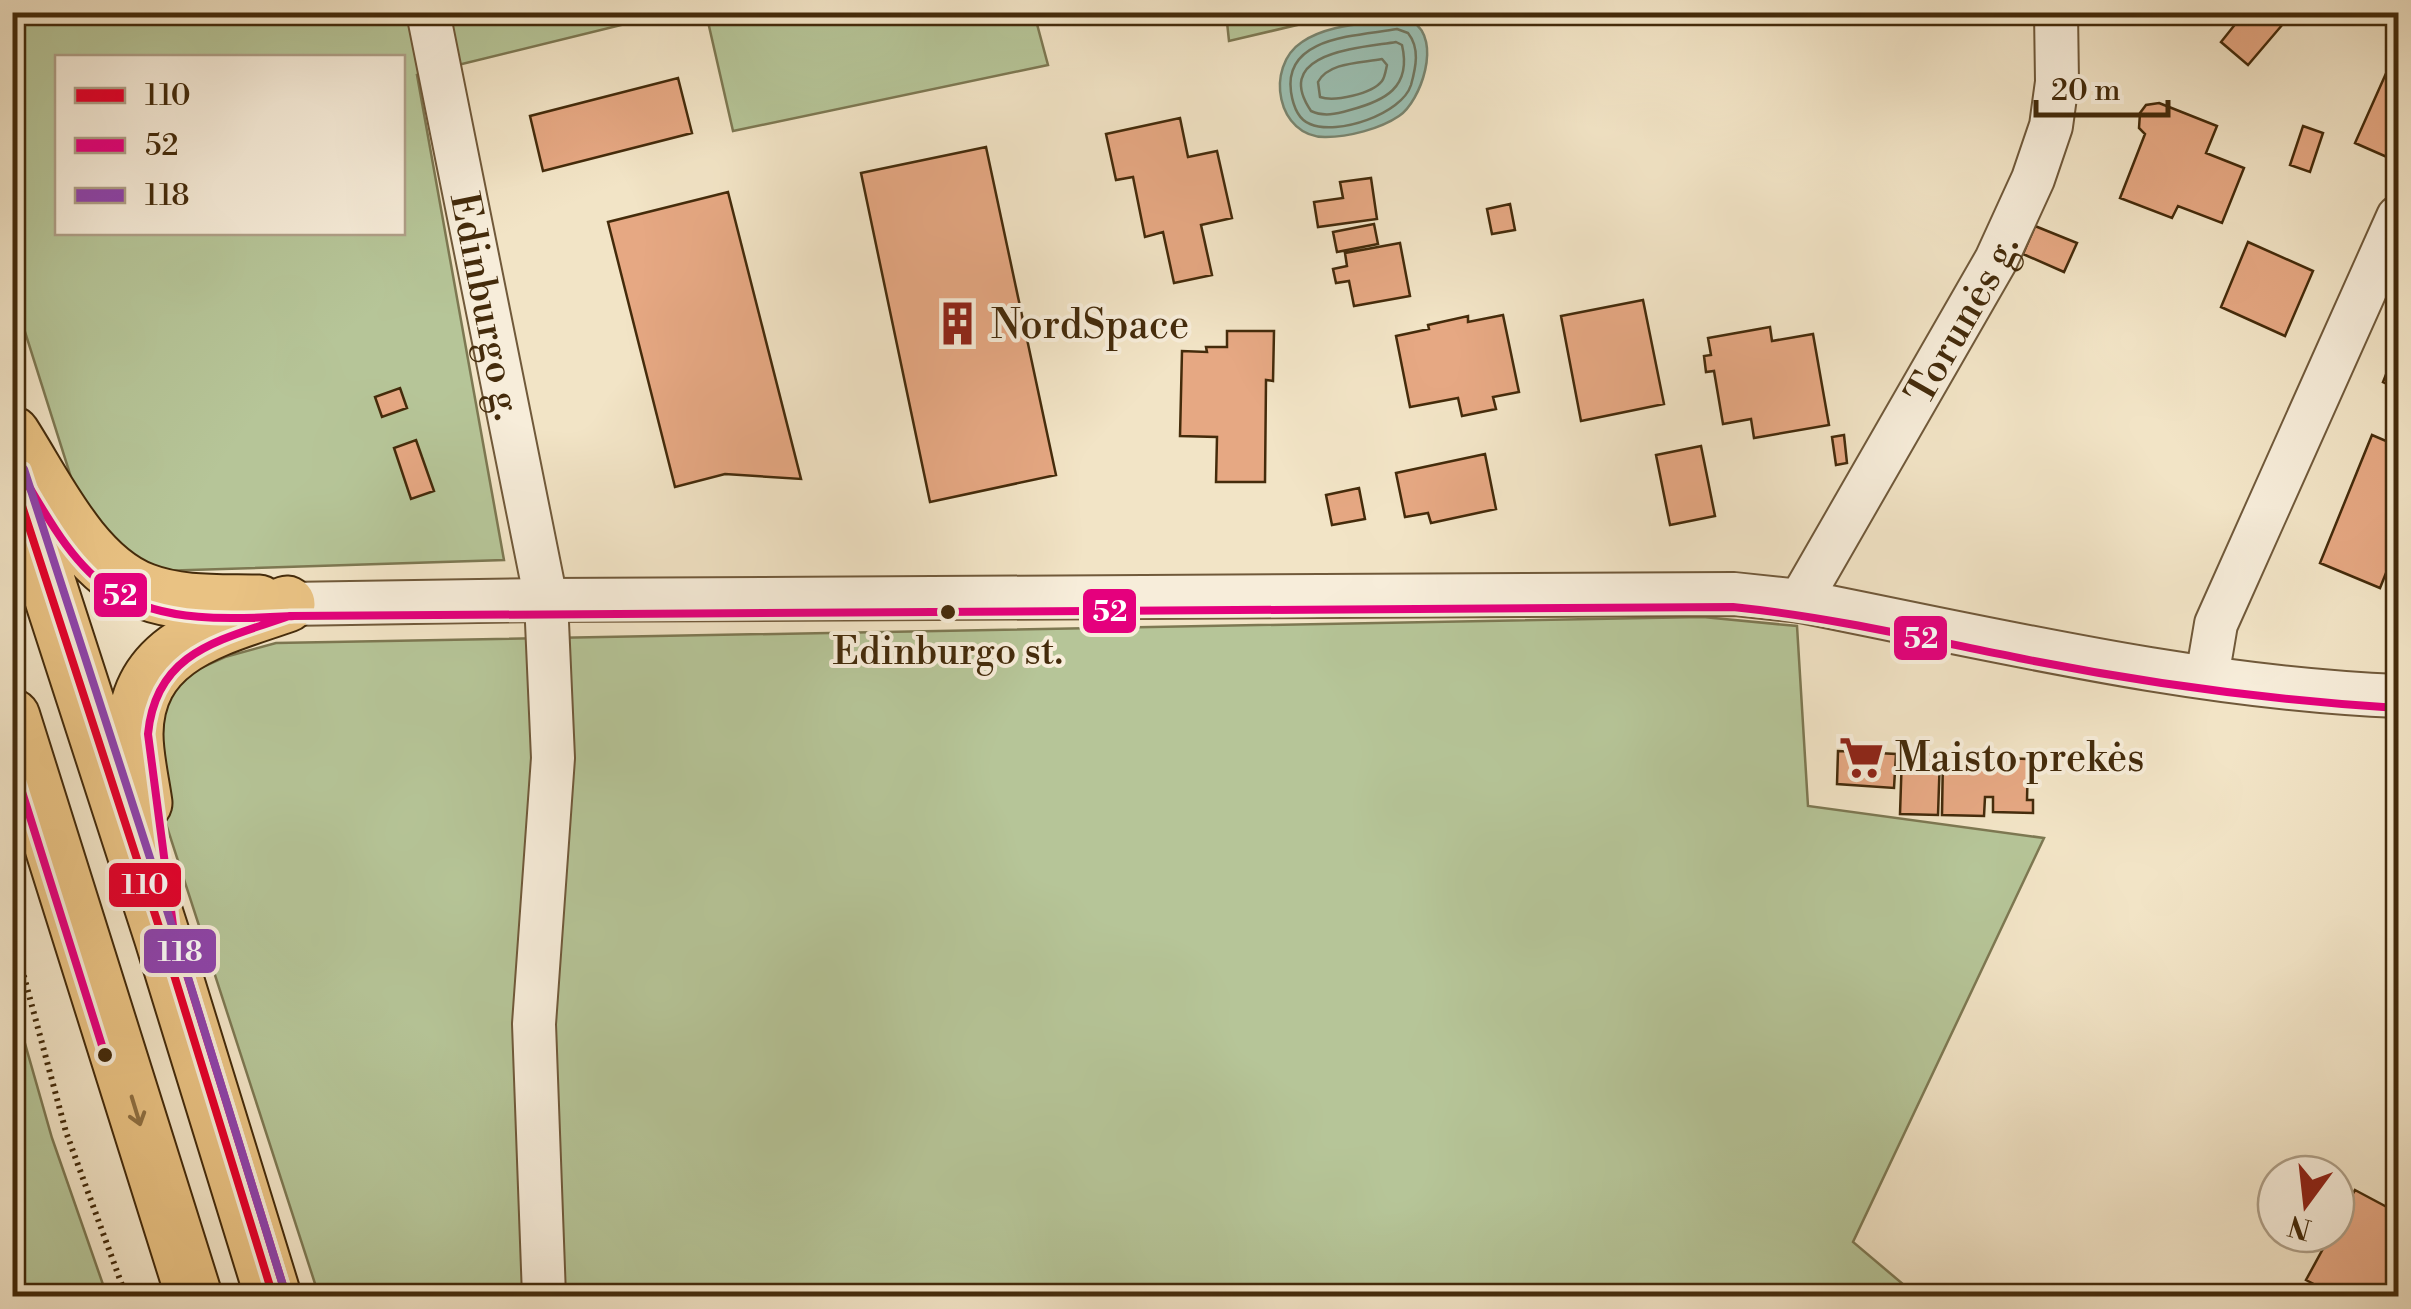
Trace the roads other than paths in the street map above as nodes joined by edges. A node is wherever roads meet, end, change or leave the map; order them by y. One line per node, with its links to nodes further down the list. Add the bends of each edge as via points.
1 (428, 12): 6 (street, Edinburgo g.)
2 (2056, 12): 7 (street, Torunės g., via 2052,126 2034,179 1996,260)
3 (2398, 217): 9 (street, via 2216,624)
4 (12, 434): 8 (highway, via 92,556 119,580 185,601)
5 (12, 473): 12 (highway)
6 (546, 600): 7 (street, via 1734,594); 8 (street); 15 (street, Edinburgo g., via 553,758 534,1024)
7 (1800, 601): 9 (street)
8 (287, 604): 12 (highway, via 182,646 164,659 143,693 135,734)
9 (2207, 677): 10 (street)
10 (2398, 696)
11 (12, 717): 13 (highway, one-way to 13)
12 (162, 936): 14 (highway)
13 (194, 1296)
14 (273, 1296)
15 (544, 1296)

